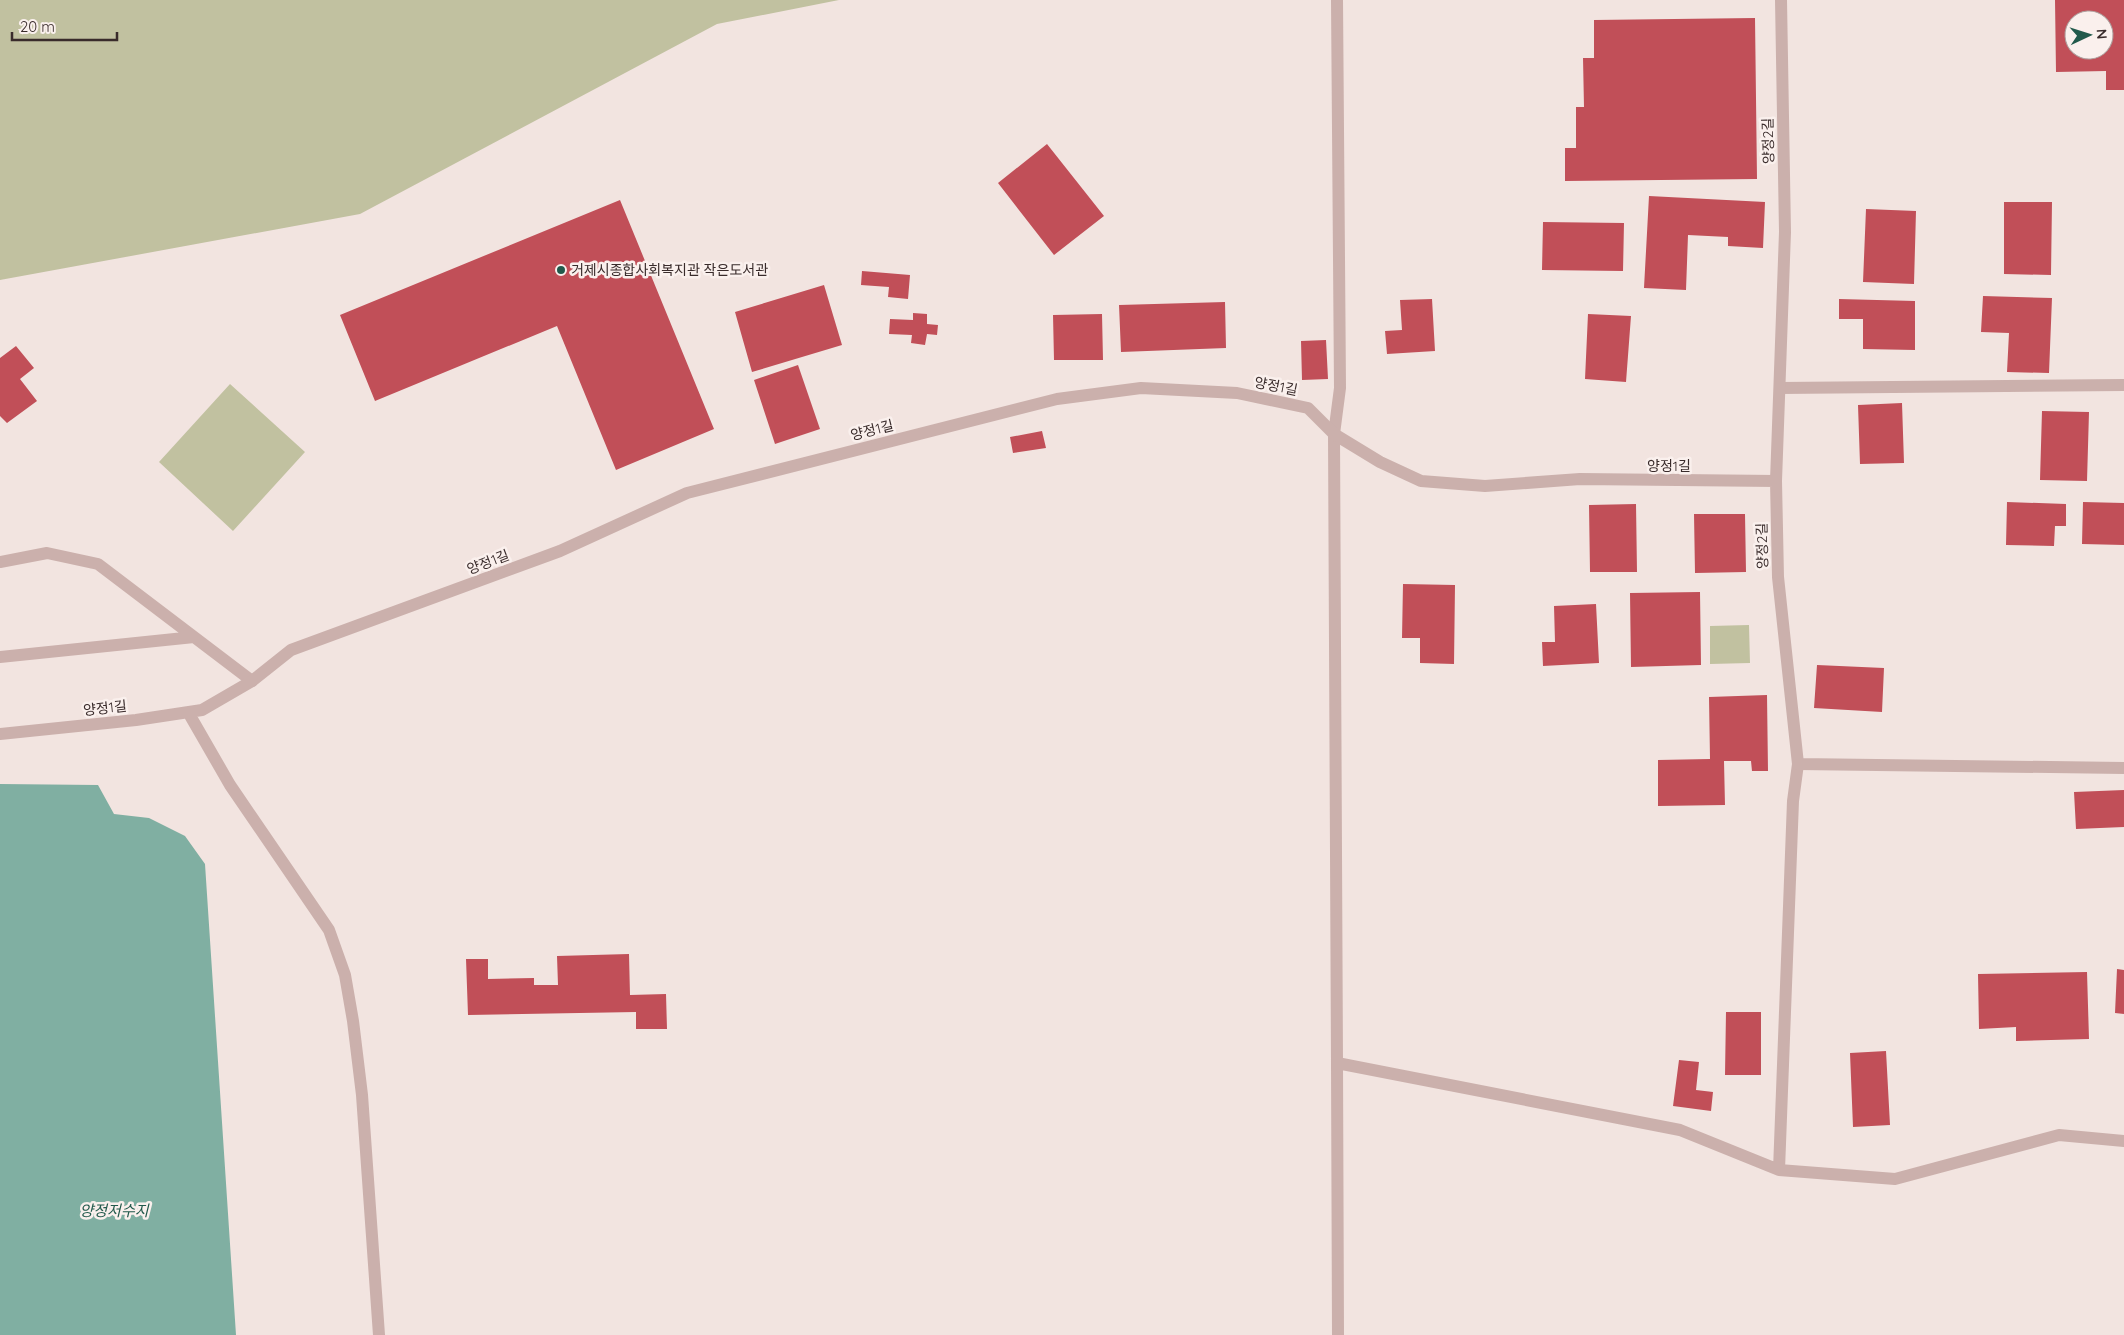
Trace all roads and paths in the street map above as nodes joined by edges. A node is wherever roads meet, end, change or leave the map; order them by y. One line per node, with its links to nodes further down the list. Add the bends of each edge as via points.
1 (1337, 0): 5 (street, via 1340,388)
2 (1781, 0): 4 (street, 양정2길, via 1785,232)
3 (2124, 385): 4 (street)
4 (1780, 388): 6 (street, 양정2길)
5 (1334, 434): 6 (street, 양정1길, via 1380,462 1421,481 1485,486 1580,479); 10 (street, 양정1길, via 1308,408 1237,393 1141,388 1057,399 687,493 560,551 291,650); 15 (street)
6 (1776, 481): 13 (street, 양정2길, via 1778,576)
7 (0, 562): 8 (street, via 47,553 98,564)
8 (194, 637): 9 (street); 10 (street)
9 (0, 657)
10 (252, 681): 11 (street, 양정1길, via 202,710)
11 (188, 712): 12 (street, 양정1길); 18 (street, via 230,785 330,930 345,975 362,1095)
12 (0, 734)
13 (1798, 764): 14 (street); 17 (street, 양정2길, via 1793,801)
14 (2124, 768)
15 (1337, 1063): 17 (street, via 1680,1130); 19 (street)
16 (2124, 1141): 17 (street, via 2059,1135 1895,1179)
17 (1779, 1170)
18 (379, 1335)
19 (1338, 1335)

